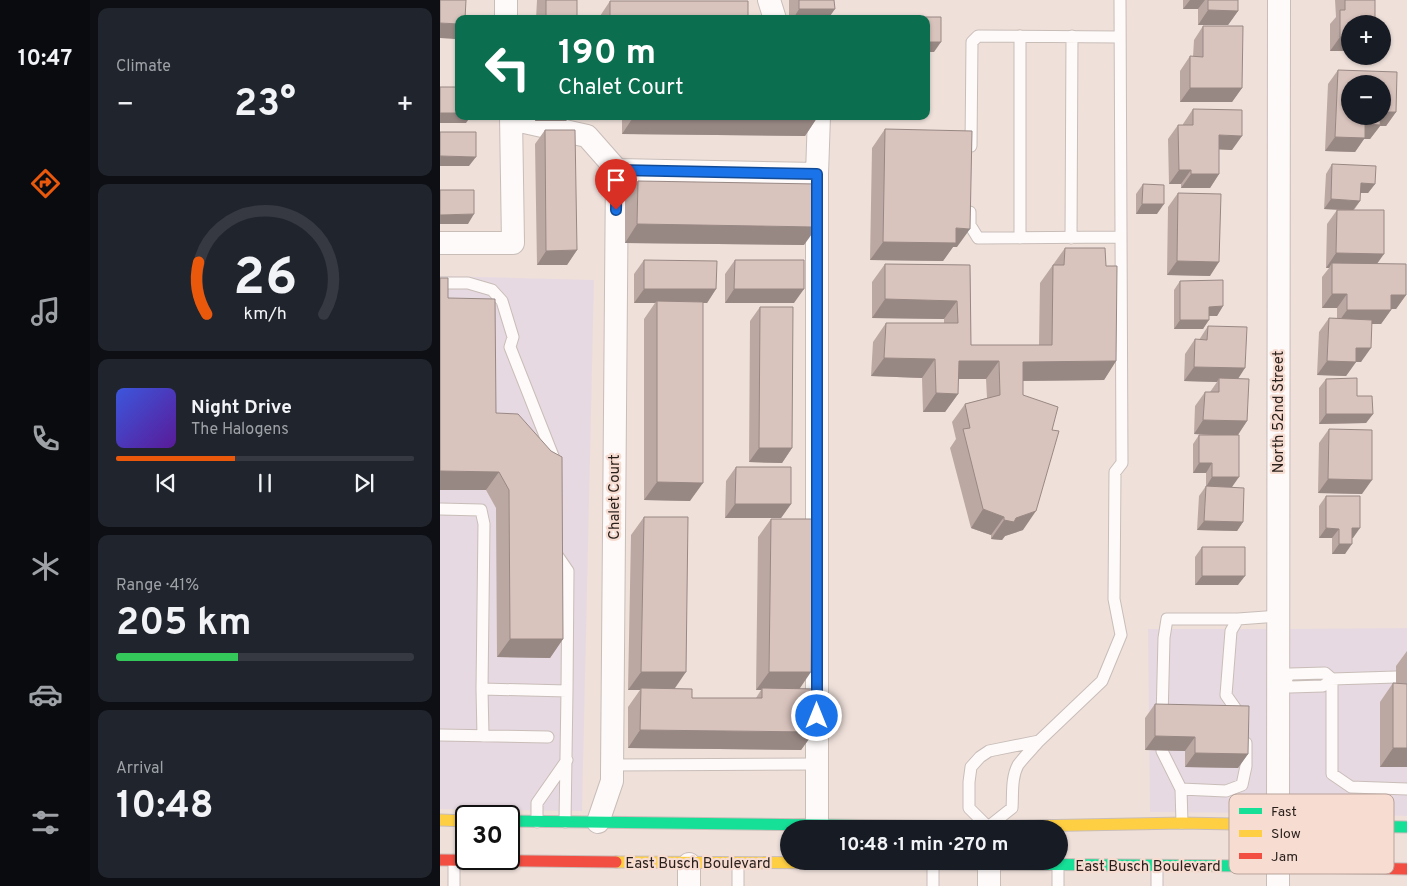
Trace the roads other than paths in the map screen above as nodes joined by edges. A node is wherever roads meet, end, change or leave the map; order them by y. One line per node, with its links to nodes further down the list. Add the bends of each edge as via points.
1 (506, 0): 5 (street)
2 (768, 0): 6 (street)
3 (1120, 0): 9 (lane)
4 (1279, 0): 25 (street, North 52nd Street)
5 (506, 15)
6 (774, 15)
7 (1020, 36): 8 (lane); 13 (lane, via 978,36 972,42); 18 (lane)
8 (1072, 36): 9 (lane); 19 (lane)
9 (1120, 37): 17 (lane)
10 (511, 120): 20 (street, via 514,243)
11 (519, 120): 14 (street, via 587,136)
12 (820, 120): 15 (street)
13 (971, 158)
14 (617, 170): 15 (street); 40 (street, Chalet Court)
15 (817, 174): 39 (street)
16 (970, 196): 18 (lane, via 970,225 978,238)
17 (1121, 237): 19 (lane); 36 (lane, via 1122,464 1116,472 1114,538 1114,599 1121,635 1102,681)
18 (1020, 238): 19 (lane)
19 (1072, 238)
20 (440, 243)
21 (440, 284): 22 (lane, via 468,283 492,290 502,302 513,337 510,347 553,456)
22 (556, 480)
23 (440, 509): 30 (lane, via 481,510 484,524)
24 (553, 538): 31 (lane, via 552,548 568,571)
25 (1278, 616): 26 (lane); 29 (street, North 52nd Street)
26 (1238, 619): 32 (lane, via 1167,619); 42 (lane, via 1231,630 1226,695 1241,715 1246,730 1246,766 1242,785 1226,791)
27 (1396, 677): 28 (lane)
28 (1332, 679): 29 (lane, via 1323,686 1290,687); 41 (lane, via 1332,774 1351,788)
29 (1282, 681): 43 (street, North 52nd Street)
30 (482, 689): 31 (lane); 34 (lane)
31 (567, 691): 38 (lane)
32 (1162, 718)
33 (440, 736): 34 (lane)
34 (483, 736): 35 (lane)
35 (548, 737)
36 (1039, 741): 47 (lane, via 990,751 971,767 969,808); 48 (lane, via 1018,765 1013,780 1012,808)
37 (1162, 751): 42 (lane)
38 (567, 760): 50 (lane, via 537,803); 51 (lane)
39 (817, 764): 40 (lane); 46 (street)
40 (612, 765): 52 (street, Chalet Court, via 612,781)
41 (1407, 788)
42 (1181, 789): 53 (lane)
43 (1279, 794)
44 (440, 820): 45 (main road)
45 (455, 820)
46 (817, 820)
47 (980, 820)
48 (998, 820)
49 (520, 821): 50 (main road)
50 (537, 822): 51 (main road)
51 (565, 822): 52 (main road)
52 (598, 822): 55 (main road)
53 (1182, 823): 54 (main road); 56 (main road)
54 (1229, 823)
55 (780, 825)
56 (1068, 826)
57 (1394, 827): 58 (main road)
58 (1407, 827)
59 (440, 860): 60 (main road, East Busch Boulevard)
60 (454, 861): 61 (main road, East Busch Boulevard); 75 (lane)
61 (689, 864): 62 (main road, East Busch Boulevard); 76 (street)
62 (738, 864): 63 (main road, East Busch Boulevard); 77 (lane)
63 (780, 864)
64 (1068, 865): 65 (main road, East Busch Boulevard)
65 (1157, 866): 70 (main road, East Busch Boulevard); 80 (lane)
66 (1407, 869): 69 (main road, East Busch Boulevard); 74 (lane)
67 (933, 870): 78 (lane)
68 (1058, 870): 79 (lane)
69 (1394, 870)
70 (1229, 872)
71 (1254, 874): 73 (main road, East Busch Boulevard)
72 (1308, 874): 73 (main road, East Busch Boulevard)
73 (1278, 876)
74 (1407, 883)
75 (454, 886)
76 (689, 886)
77 (738, 886)
78 (933, 886)
79 (1058, 886)
80 (1157, 886)

